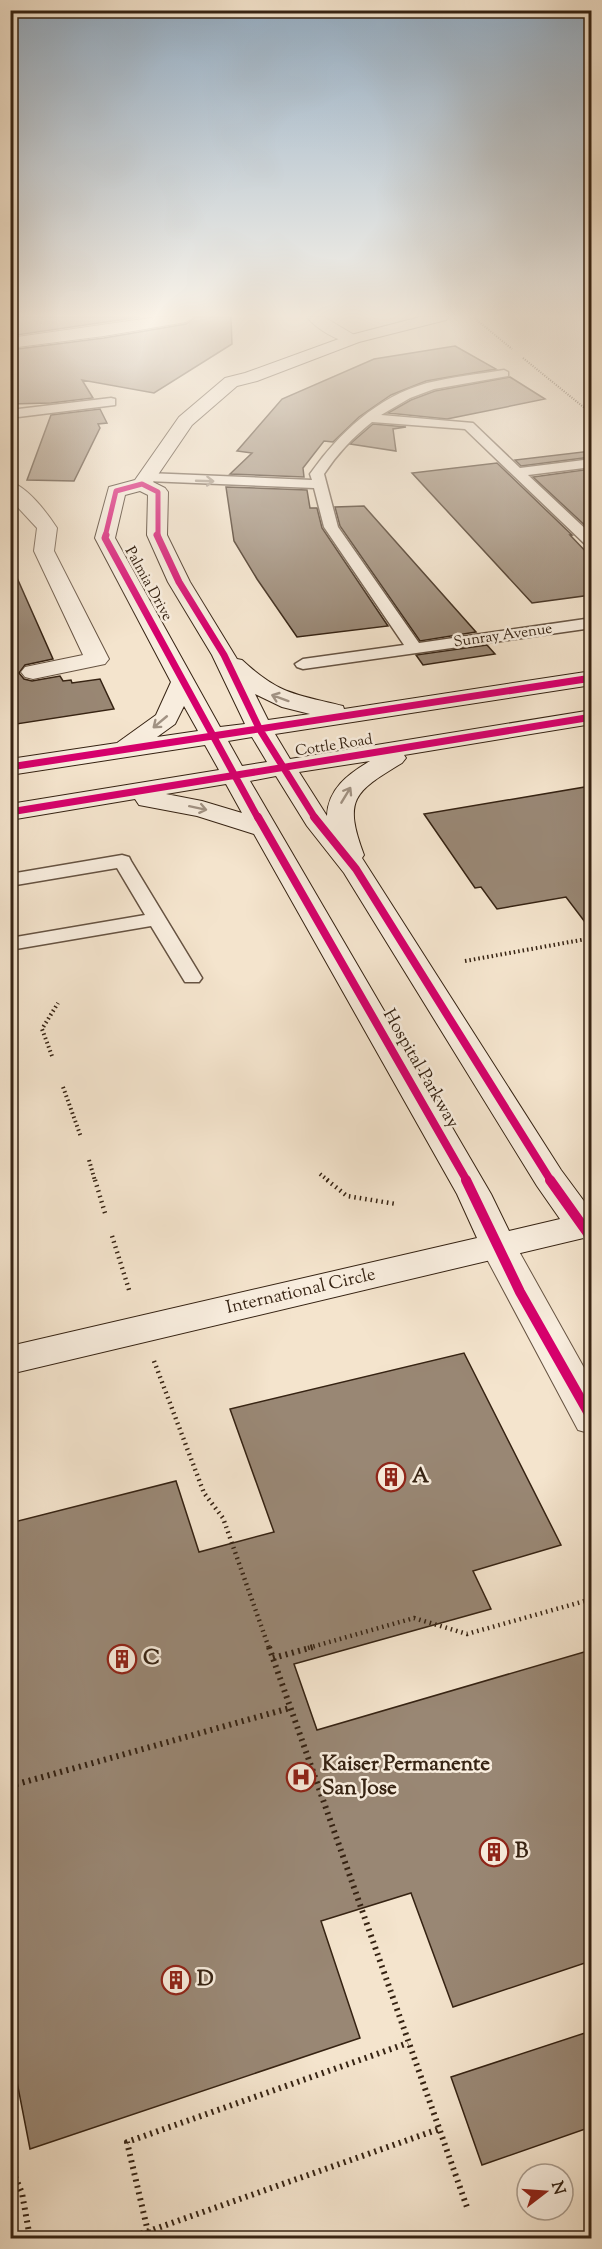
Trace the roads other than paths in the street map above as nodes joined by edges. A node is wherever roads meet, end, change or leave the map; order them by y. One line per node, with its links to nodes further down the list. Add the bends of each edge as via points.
1 (183, 422): 6 (street)
2 (364, 422): 7 (lane, via 328,456)
3 (418, 422): 5 (lane, via 469,426)
4 (591, 463): 5 (lane)
5 (517, 472): 9 (lane)
6 (148, 476): 7 (lane); 12 (street, Palmia Drive, via 158,492 157,535 179,582); 16 (street, Palmia Drive, via 116,491 105,538)
7 (319, 479): 11 (lane, via 331,527)
8 (10, 488): 14 (street, via 47,528 44,551 97,659)
9 (591, 543)
10 (591, 623): 11 (lane, Sunray Avenue)
11 (416, 649): 13 (lane, Sunray Avenue)
12 (224, 655): 17 (street, one-way to 12, via 280,699 258,687); 19 (street, Palmia Drive)
13 (303, 664)
14 (33, 672)
15 (591, 678): 17 (street, Cottle Road)
16 (184, 680): 20 (street, Palmia Drive); 22 (street, one-way to 22, via 166,719)
17 (357, 715): 19 (street, Cottle Road)
18 (591, 717): 21 (street, Cottle Road)
19 (260, 730): 20 (street, Cottle Road); 24 (street)
20 (214, 737): 22 (street, Cottle Road); 25 (street, Hospital Parkway)
21 (408, 749): 24 (street, Cottle Road); 29 (street, one-way to 21, via 339,830 342,798 353,783)
22 (121, 751): 23 (street, Cottle Road)
23 (10, 766)
24 (284, 769): 25 (street, Cottle Road); 29 (street, via 316,820)
25 (236, 777): 26 (street, Cottle Road); 28 (street, Hospital Parkway)
26 (120, 794): 27 (street, Cottle Road); 28 (street, one-way to 28, via 202,809)
27 (10, 812)
28 (265, 829): 35 (street, Hospital Parkway, via 474,1194)
29 (356, 870): 34 (street, via 549,1178)
30 (10, 880): 31 (lane, via 122,861)
31 (156, 919): 32 (lane); 33 (lane)
32 (10, 944)
33 (192, 978)
34 (589, 1230): 35 (street, International Circle)
35 (498, 1246): 36 (street, International Circle); 37 (street, Hospital Parkway)
36 (10, 1360)
37 (591, 1419)

